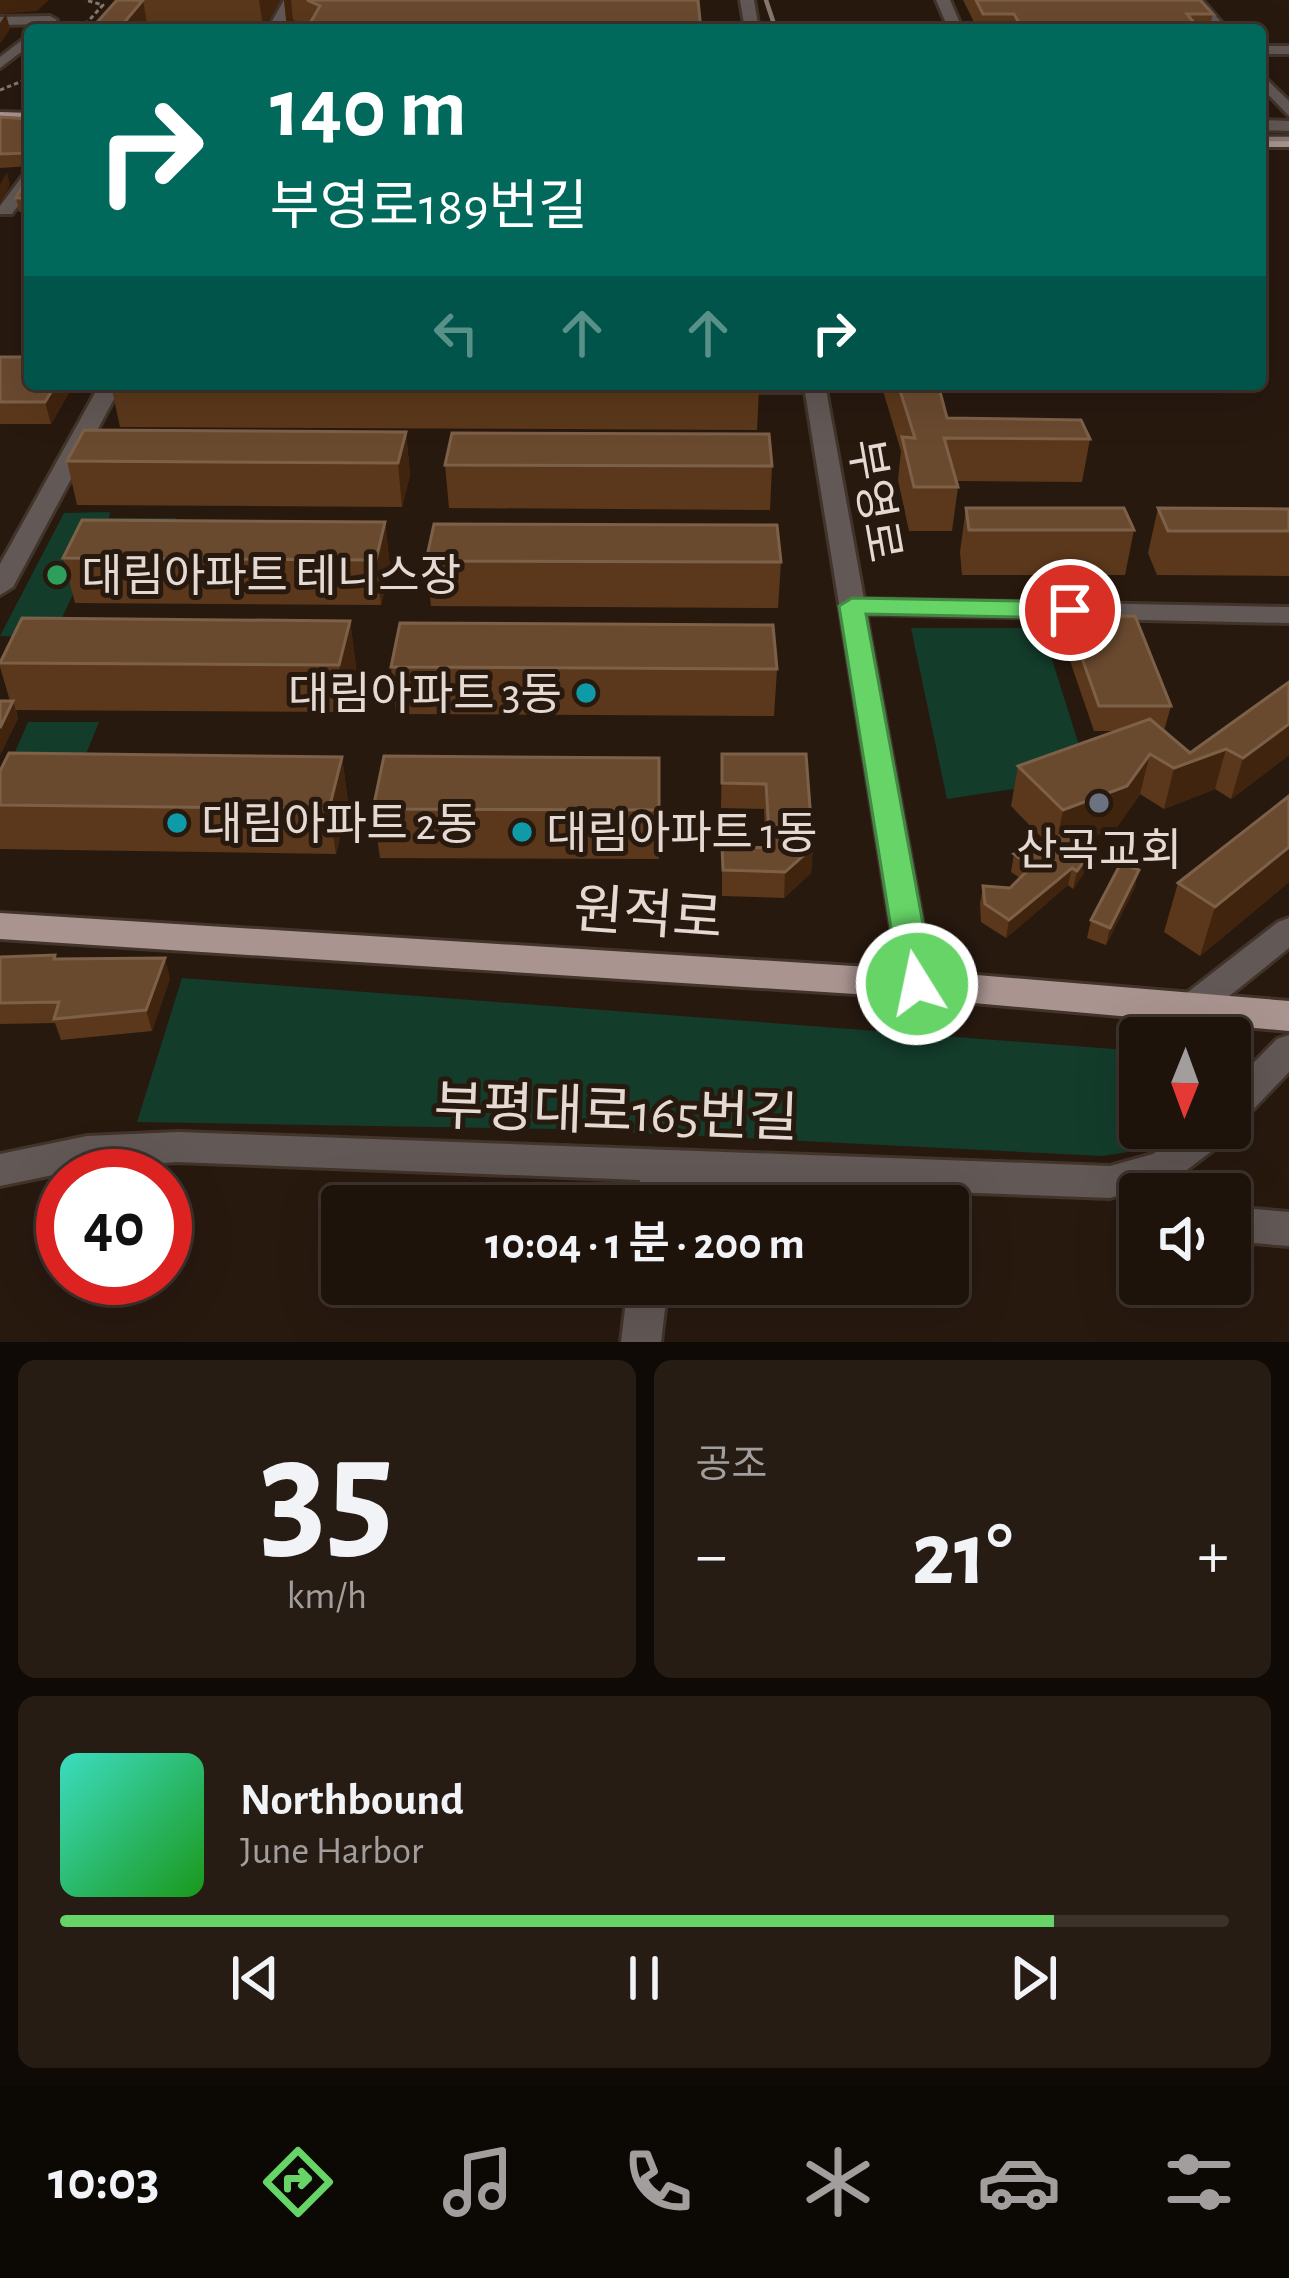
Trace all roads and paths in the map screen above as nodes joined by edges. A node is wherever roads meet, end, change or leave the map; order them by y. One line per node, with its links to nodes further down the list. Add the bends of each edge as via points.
1 (85, 0): 5 (path, via 103,4)
2 (1195, 0): 6 (street)
3 (49, 20): 4 (street)
4 (0, 21)
5 (85, 24)
6 (1216, 24)
7 (24, 44): 8 (street)
8 (0, 64)
9 (1266, 83): 10 (street)
10 (1289, 111)
11 (24, 186): 12 (street)
12 (7, 210)
13 (108, 390): 15 (street)
14 (815, 390): 16 (street, 부영로)
15 (0, 587)
16 (852, 606): 17 (street); 20 (street, 부영로)
17 (1289, 615)
18 (0, 926): 20 (main road, 원적로)
19 (1289, 931): 21 (street)
20 (917, 984): 21 (main road, 원적로)
21 (1191, 1008): 22 (main road, 원적로)
22 (1289, 1016)
23 (1289, 1049): 24 (street)
24 (1251, 1088)
25 (1191, 1149): 28 (street, 부평대로165번길)
26 (660, 1166): 27 (street, 부평대로165번길, via 178,1147 87,1152); 29 (street, 부평대로165번길); 30 (street)
27 (0, 1170)
28 (1166, 1173)
29 (1119, 1183)
30 (658, 1185)
31 (1251, 1226): 32 (street)
32 (1289, 1229)
33 (645, 1305): 34 (street)
34 (641, 1342)

